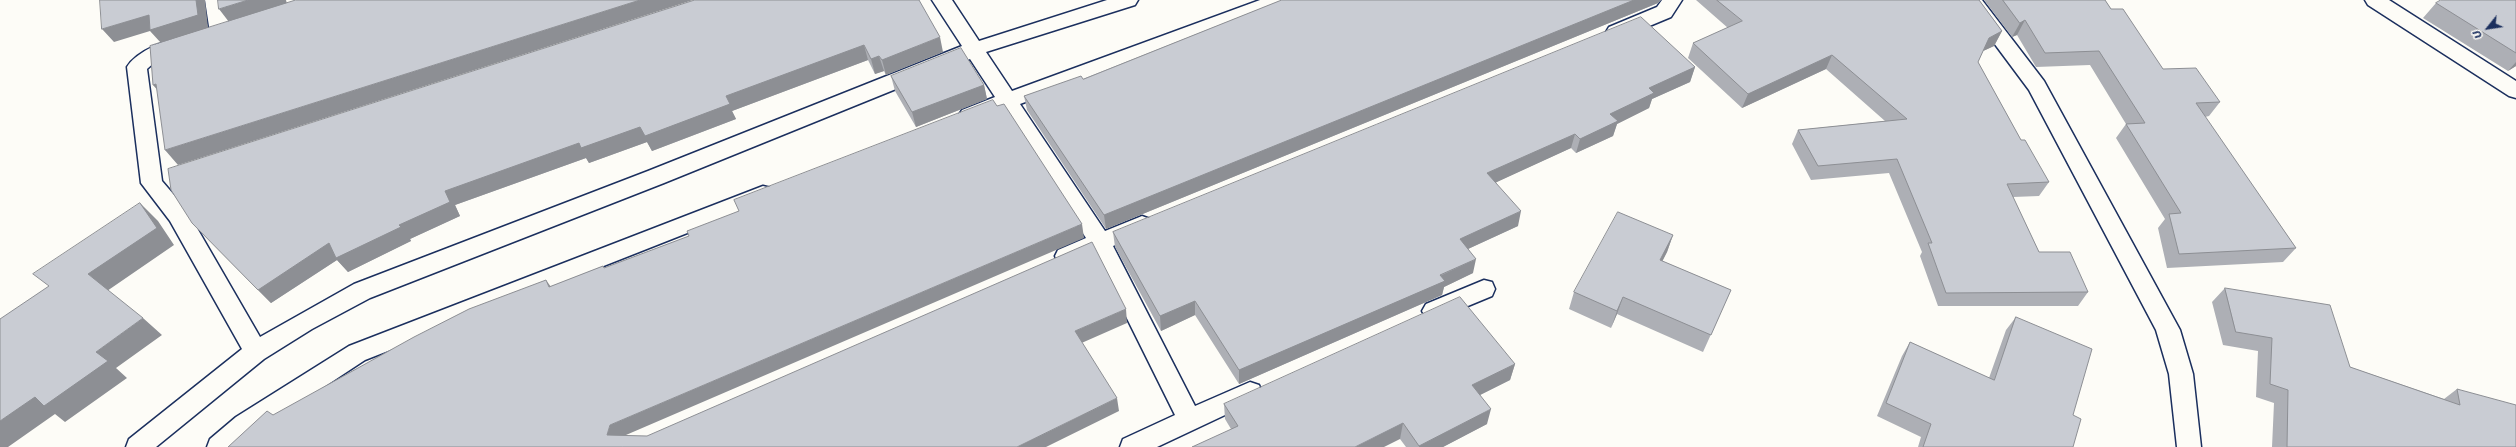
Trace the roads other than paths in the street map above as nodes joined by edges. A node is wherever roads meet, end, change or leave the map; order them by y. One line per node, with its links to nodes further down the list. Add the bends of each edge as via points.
1 (215, 0): 15 (street, via 227,31 149,56 137,67)
2 (942, 0): 10 (street)
3 (1128, 0): 8 (street)
4 (1279, 0): 12 (street)
5 (1672, 0): 9 (street, via 1664,12)
6 (1972, 0): 28 (street, via 2037,86 2168,330 2181,374)
7 (2375, 0): 11 (street)
8 (1099, 5): 10 (street)
9 (1598, 39)
10 (975, 49): 12 (street); 22 (street, via 362,291 304,322)
11 (2516, 90)
12 (1007, 101): 13 (street); 18 (street)
13 (950, 123)
14 (175, 175): 15 (street)
15 (152, 183): 22 (street, via 178,214)
16 (783, 187): 26 (street, via 357,353 245,425)
17 (1158, 218): 18 (street)
18 (1100, 242): 19 (street); 24 (street)
19 (1049, 264)
20 (1484, 289): 21 (street)
21 (1412, 320)
22 (256, 352): 25 (street)
23 (1268, 384): 24 (street)
24 (1189, 419): 27 (street)
25 (138, 447)
26 (219, 447)
27 (1132, 447)
28 (2189, 447)

